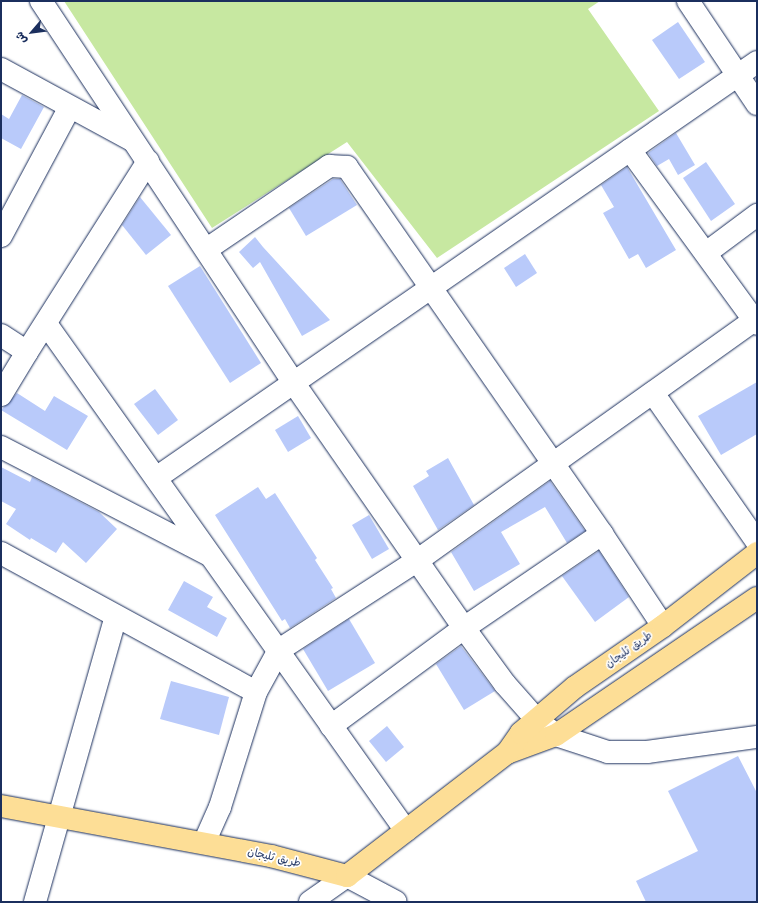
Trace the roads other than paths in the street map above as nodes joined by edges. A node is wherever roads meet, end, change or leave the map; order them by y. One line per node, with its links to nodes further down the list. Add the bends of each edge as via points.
1 (41, 1): 8 (street)
2 (688, 1): 5 (street)
3 (757, 62): 5 (street)
4 (1, 69): 7 (street)
5 (737, 76): 6 (street); 9 (street)
6 (757, 104)
7 (70, 107): 8 (street); 12 (street)
8 (135, 142): 10 (street)
9 (630, 150): 14 (street); 15 (street)
10 (148, 161): 13 (street); 17 (street)
11 (757, 216): 14 (street)
12 (1, 236)
13 (208, 249): 15 (street, via 329,166 338,164 347,167); 20 (street)
14 (706, 254): 16 (street)
15 (431, 286): 20 (street); 24 (street)
16 (756, 322): 21 (street)
17 (47, 325): 19 (street); 25 (street)
18 (1, 335): 19 (street)
19 (27, 352): 22 (street)
20 (293, 382): 25 (street); 31 (street)
21 (653, 393): 24 (street); 27 (street)
22 (1, 395)
23 (1, 447): 30 (street)
24 (554, 464): 26 (street); 31 (street)
25 (156, 478): 30 (street)
26 (602, 534): 34 (street); 35 (street)
27 (757, 542)
28 (1, 553): 33 (street)
29 (757, 553): 34 (main road, طريق ثليجان)
30 (212, 556): 36 (street)
31 (418, 560): 35 (street); 36 (street)
32 (757, 598): 40 (main road, طريق ثليجان, via 682,652)
33 (116, 616): 37 (street); 44 (street)
34 (663, 626): 38 (main road, طريق ثليجان, via 575,687)
35 (464, 628): 38 (street, via 505,684); 39 (street)
36 (279, 650): 37 (street); 39 (street)
37 (256, 692): 46 (street, via 220,807)
38 (536, 719): 40 (street); 42 (main road, طريق ثليجان)
39 (331, 726): 45 (street)
40 (556, 735): 41 (street, via 608,752 647,752); 42 (main road, طريق ثليجان)
41 (757, 737)
42 (507, 753): 45 (main road, طريق ثليجان)
43 (1, 806): 44 (main road, طريق ثليجان)
44 (60, 817): 46 (main road, طريق ثليجان); 48 (street)
45 (406, 831): 47 (main road, طريق ثليجان)
46 (204, 843): 47 (main road, طريق ثليجان)
47 (347, 876): 49 (street); 50 (street)
48 (35, 902)
49 (310, 902)
50 (396, 902)

